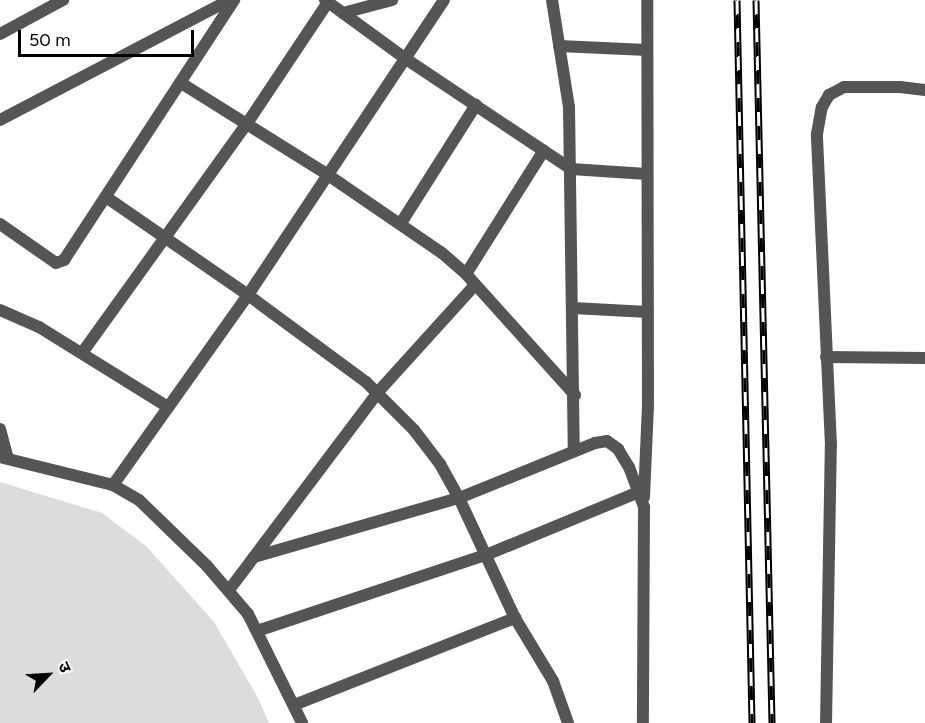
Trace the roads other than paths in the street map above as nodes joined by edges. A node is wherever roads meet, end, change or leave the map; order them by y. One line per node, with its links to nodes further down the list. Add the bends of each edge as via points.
1 (63, 0): 10 (street)
2 (230, 0): 17 (street)
3 (234, 0): 14 (street)
4 (392, 0): 9 (street)
5 (444, 0): 13 (street)
6 (552, 0): 11 (street)
7 (647, 0): 12 (street)
8 (326, 1): 9 (street); 18 (street)
9 (343, 13): 13 (street)
10 (0, 34)
11 (559, 46): 12 (street); 20 (street, via 568,107)
12 (647, 50): 21 (street)
13 (406, 59): 16 (street); 22 (street)
14 (181, 83): 18 (street); 23 (street)
15 (925, 90): 34 (street, via 843,87 829,95 822,107 818,134)
16 (476, 105): 19 (street); 24 (street)
17 (0, 120)
18 (246, 125): 22 (street); 26 (street)
19 (544, 150): 20 (street); 27 (street)
20 (571, 169): 21 (street); 30 (street)
21 (647, 174): 32 (street)
22 (328, 175): 24 (street); 29 (street)
23 (106, 197): 25 (street, via 64,260 56,263); 26 (street)
24 (401, 223): 27 (street)
25 (0, 224)
26 (163, 237): 29 (street); 33 (street)
27 (466, 274): 28 (street)
28 (475, 285): 36 (street); 37 (street)
29 (248, 295): 36 (street); 38 (street)
30 (573, 308): 32 (street); 37 (street)
31 (0, 310): 33 (street, via 39,327)
32 (648, 312): 45 (street)
33 (82, 353): 38 (street)
34 (826, 357): 35 (street); 55 (street, via 831,499)
35 (925, 358)
36 (378, 392): 44 (street, via 429,448); 47 (street)
37 (575, 395): 40 (street)
38 (168, 407): 42 (street)
39 (0, 429): 41 (street)
40 (574, 451): 43 (street, via 607,441 623,458); 44 (street)
41 (4, 457): 42 (street)
42 (113, 485): 48 (street, via 139,500)
43 (639, 492): 45 (street); 46 (street)
44 (459, 498): 46 (street); 47 (street)
45 (644, 507): 54 (street)
46 (486, 555): 49 (street); 50 (street)
47 (254, 557): 48 (street)
48 (229, 590): 50 (street)
49 (515, 618): 51 (street); 53 (street, via 553,681)
50 (257, 631): 51 (street)
51 (294, 705): 52 (street)
52 (302, 723)
53 (568, 723)
54 (643, 723)
55 (826, 723)

